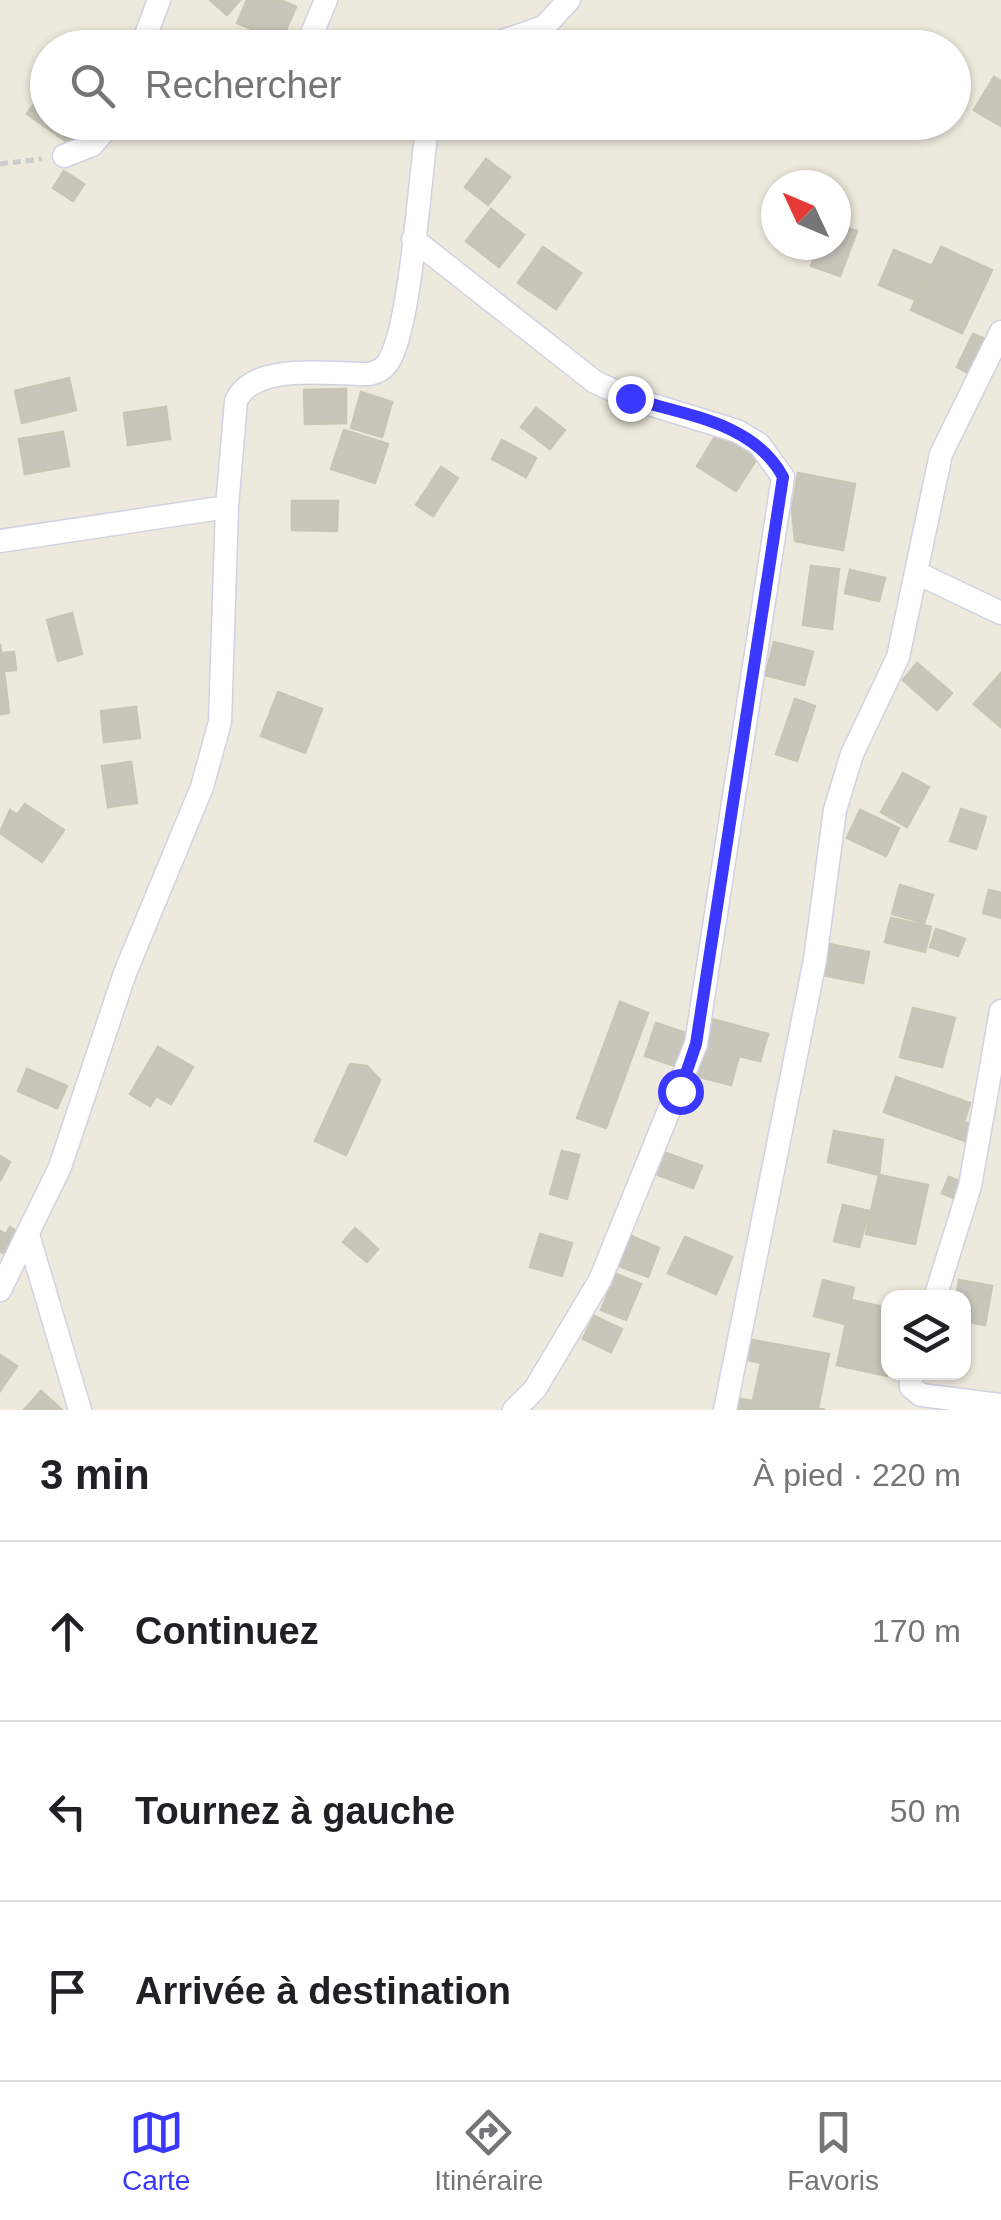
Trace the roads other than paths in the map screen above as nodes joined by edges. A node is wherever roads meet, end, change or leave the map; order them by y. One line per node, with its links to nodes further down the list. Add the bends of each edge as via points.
1 (159, 0): 4 (street)
2 (326, 0): 5 (street)
3 (569, 0): 6 (street)
4 (148, 30)
5 (314, 30)
6 (535, 30)
7 (96, 140): 9 (street)
8 (426, 140): 10 (street)
9 (64, 156)
10 (413, 239): 12 (street, via 390,360 380,371 260,377 242,387); 23 (street, via 595,382 737,431 773,458 783,477 696,1044 600,1280 535,1388)
11 (1001, 332): 14 (street, via 941,454)
12 (227, 507): 13 (street); 17 (street, via 220,722)
13 (0, 541)
14 (917, 573): 15 (street); 24 (street, via 898,657 852,754 835,810 815,960)
15 (1001, 612)
16 (1001, 1010): 19 (street, via 970,1186)
17 (29, 1238): 18 (street); 22 (street)
18 (0, 1290)
19 (938, 1290)
20 (911, 1380): 21 (street, via 921,1395)
21 (1001, 1405)
22 (80, 1410)
23 (514, 1410)
24 (725, 1410)

